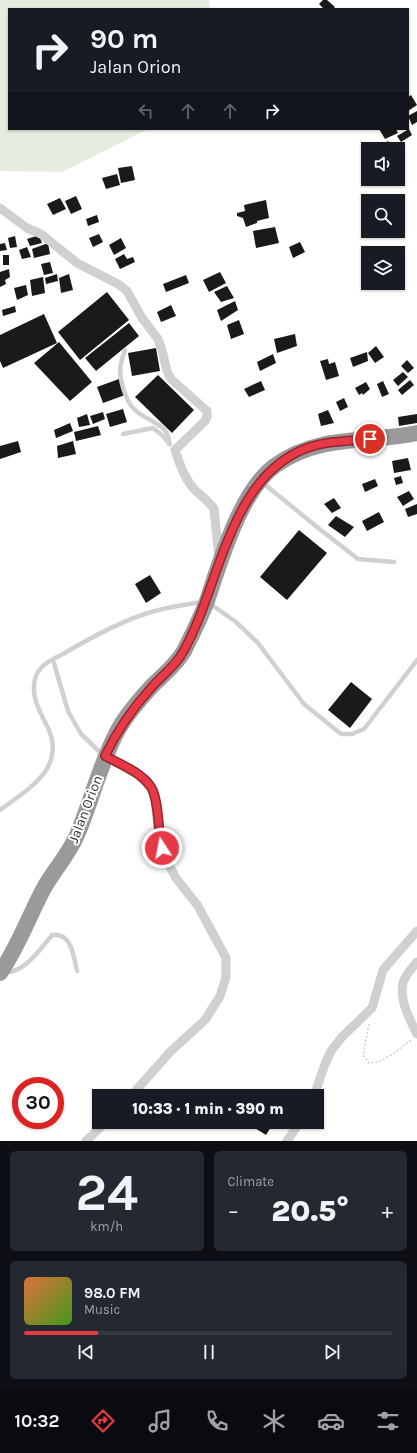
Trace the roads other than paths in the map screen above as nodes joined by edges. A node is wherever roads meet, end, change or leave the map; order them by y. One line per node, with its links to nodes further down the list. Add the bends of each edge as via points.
1 (0, 208): 5 (street, via 27,228 40,234 77,263 127,291 142,318 158,339 171,379 207,411 205,421)
2 (125, 350): 5 (lane, via 120,373 130,404 142,416 168,433)
3 (417, 433): 6 (highway, Jalan Orion, via 326,443 306,448 274,466)
4 (123, 434): 5 (lane, via 153,428)
5 (172, 447): 7 (street, via 188,480 214,509)
6 (260, 481): 7 (highway, Jalan Orion, via 240,514); 8 (lane, via 358,559)
7 (219, 562): 9 (highway, Jalan Orion)
8 (394, 562)
9 (206, 601): 10 (lane, via 148,613 89,638); 11 (lane, via 236,622 258,643 304,704 342,734 352,734 364,729); 12 (highway, Jalan Orion, via 183,653 133,709)
10 (53, 660): 12 (lane, via 68,711 81,734); 13 (lane, via 43,665 36,674 33,692 37,708 49,728 53,744 52,759 46,773 31,788)
11 (417, 660)
12 (105, 756): 17 (highway, Jalan Orion, via 77,836 45,887); 20 (street, via 138,775 151,788 165,858 176,878 198,906 226,958 226,977 220,996 205,1020 170,1052)
13 (0, 810)
14 (417, 931): 21 (street, via 383,970 372,1008 331,1051)
15 (417, 962): 18 (street, via 403,983 402,994)
16 (76, 971): 17 (lane, via 73,952 68,942 63,936 56,934 52,935 26,964 10,972)
17 (1, 972)
18 (415, 1026): 19 (street)
19 (414, 1037)
20 (137, 1089)
21 (316, 1089)
22 (100, 1129): 24 (street)
23 (295, 1129): 25 (street)
24 (86, 1141)
25 (287, 1141)

